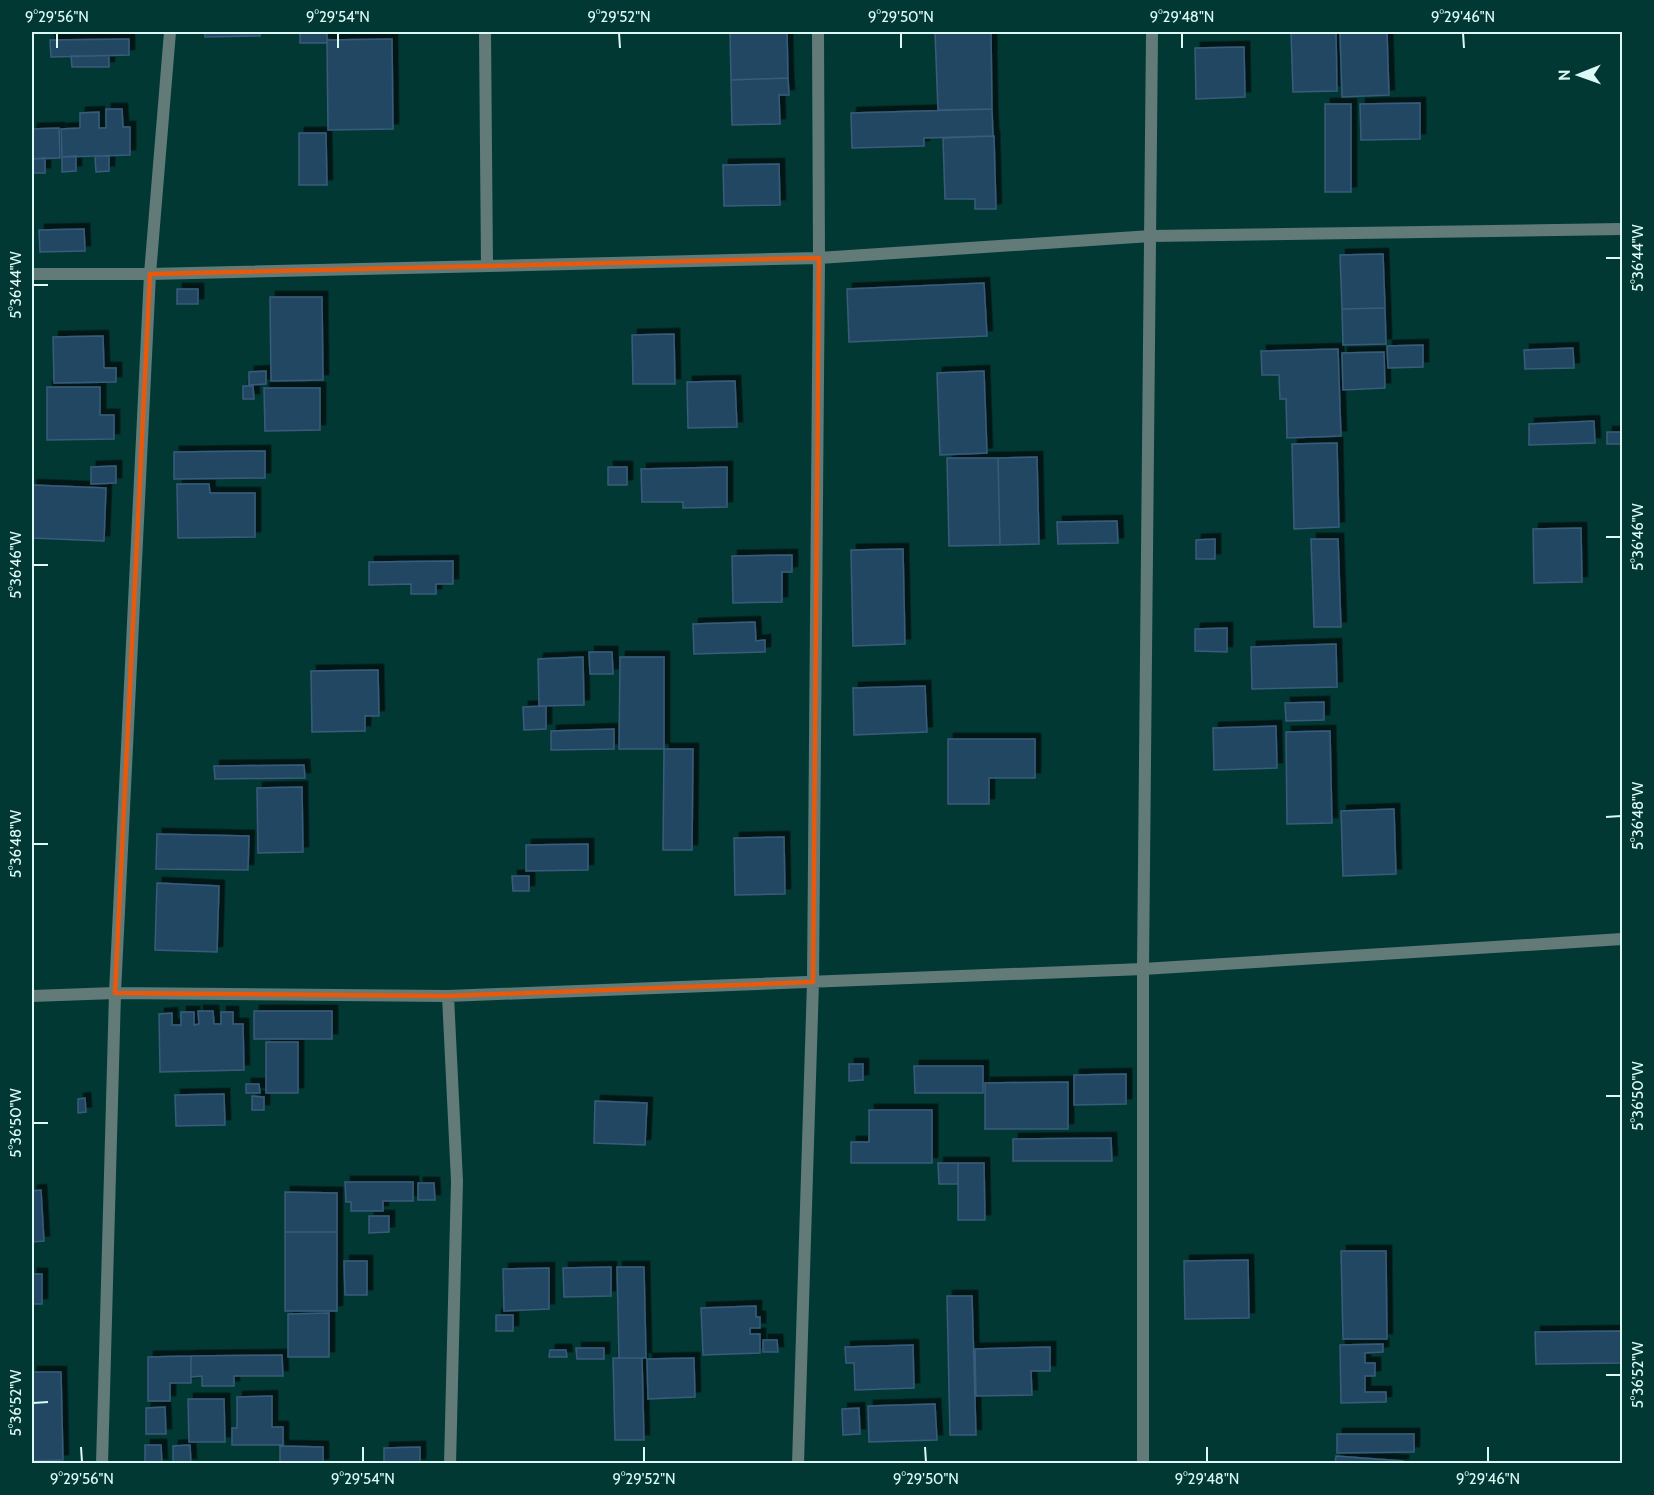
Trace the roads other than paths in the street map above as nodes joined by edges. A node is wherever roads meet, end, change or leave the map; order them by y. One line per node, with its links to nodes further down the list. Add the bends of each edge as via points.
1 (170, 32): 10 (street)
2 (485, 32): 8 (street)
3 (818, 32): 7 (street)
4 (1152, 32): 6 (street)
5 (1623, 230): 6 (street)
6 (1150, 236): 7 (street); 12 (street)
7 (819, 258): 8 (street); 13 (street)
8 (487, 266): 10 (street)
9 (32, 274): 10 (street)
10 (150, 274): 14 (street)
11 (1623, 939): 12 (street)
12 (1143, 969): 13 (street); 20 (street)
13 (813, 982): 16 (street); 19 (street)
14 (114, 993): 15 (street); 16 (street); 17 (street)
15 (32, 996)
16 (448, 996): 18 (street, via 457,1181)
17 (102, 1464)
18 (450, 1464)
19 (798, 1464)
20 (1143, 1464)

